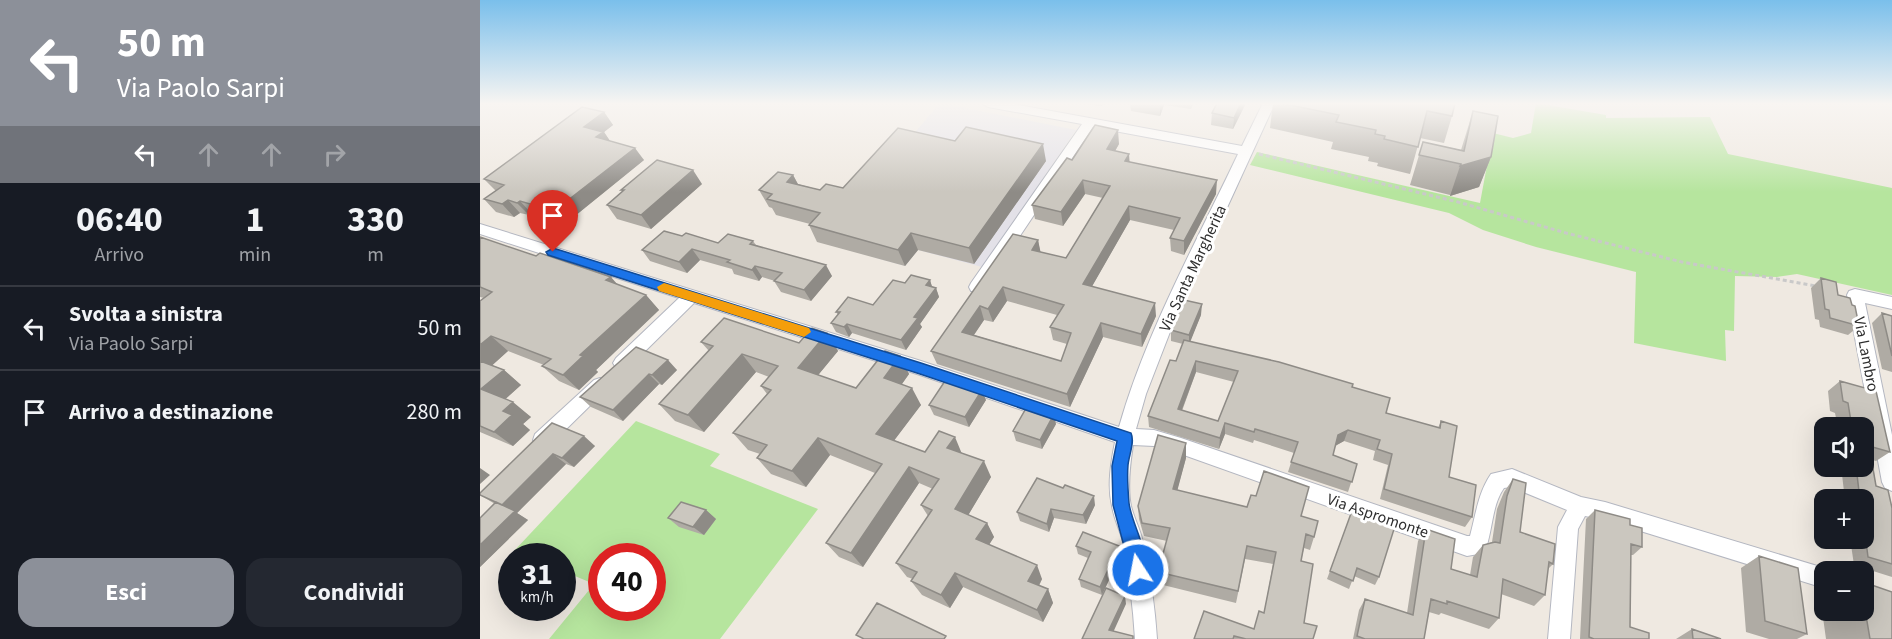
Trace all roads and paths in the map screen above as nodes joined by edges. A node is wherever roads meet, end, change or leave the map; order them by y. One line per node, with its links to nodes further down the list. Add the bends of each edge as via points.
1 (1083, 133): 9 (street)
2 (1150, 133): 4 (street)
3 (1257, 133): 4 (street, Via Santa Margherita)
4 (1250, 152): 6 (path, via 1447,199 1682,262); 10 (street, Via Santa Margherita, via 1162,332)
5 (480, 229): 7 (street)
6 (1817, 286)
7 (691, 296): 10 (street, via 926,361); 11 (street)
8 (1892, 303): 12 (street, Via Lambro, via 1855,295)
9 (964, 305)
10 (1125, 437): 13 (street, Via Aspromonte, via 1154,438 1181,446 1467,546 1477,546 1491,487 1498,480 1512,478); 15 (street, Via Santa Margherita, via 1120,466 1121,505 1138,570)
11 (531, 451)
12 (1892, 482)
13 (1580, 506): 14 (street, Via Aspromonte); 16 (street, via 1568,527)
14 (1814, 576)
15 (1146, 639)
16 (1559, 639)

